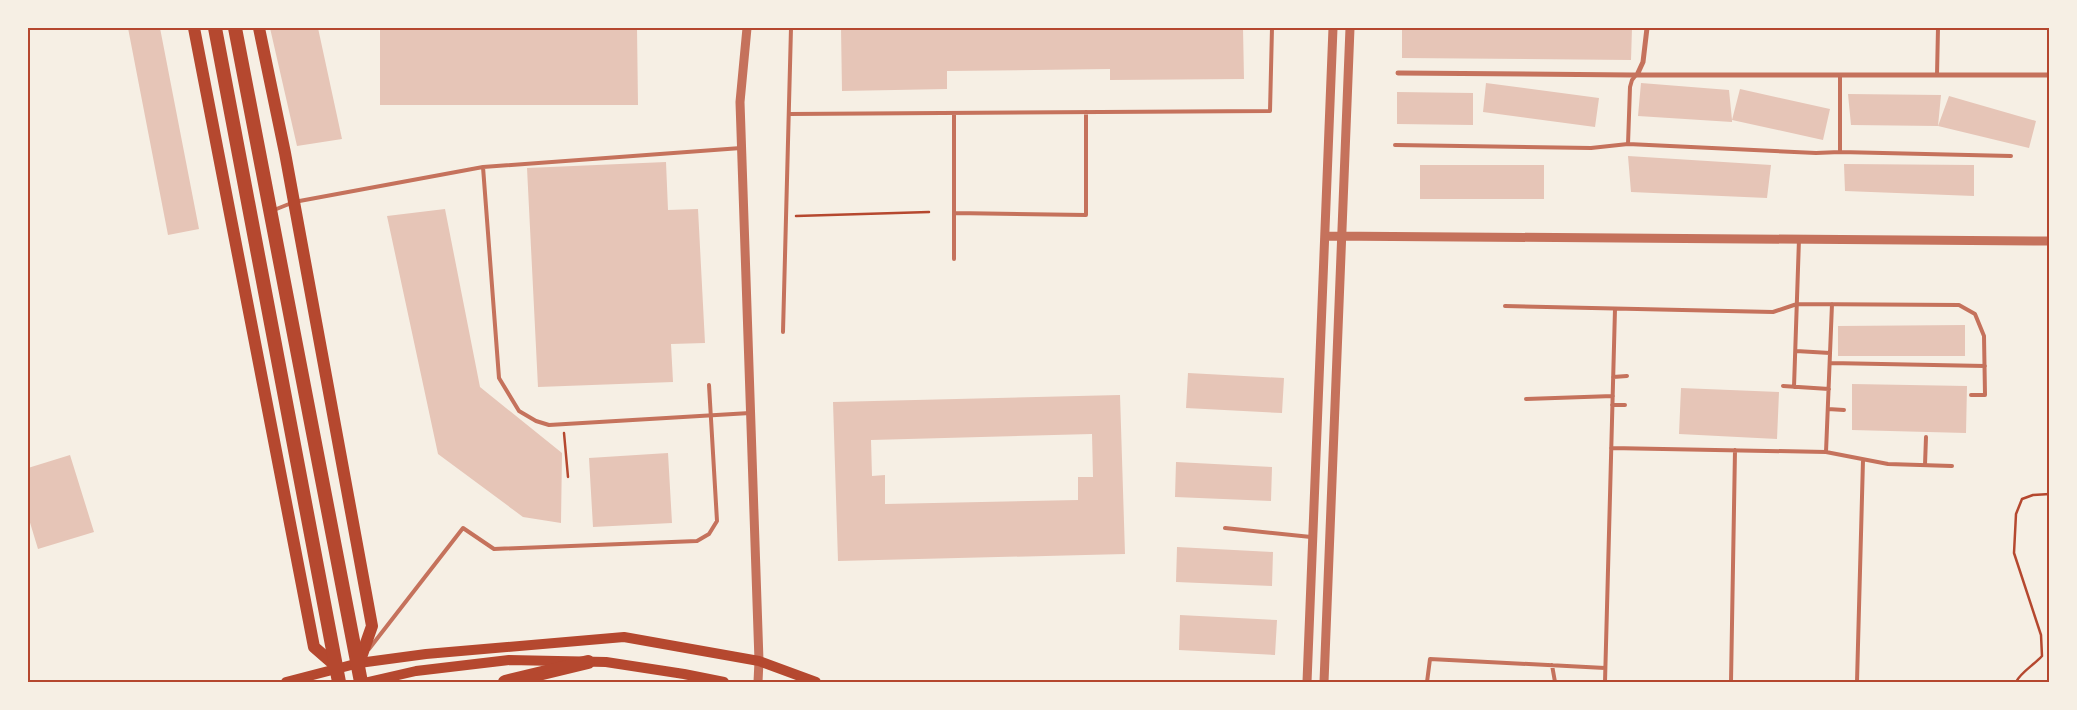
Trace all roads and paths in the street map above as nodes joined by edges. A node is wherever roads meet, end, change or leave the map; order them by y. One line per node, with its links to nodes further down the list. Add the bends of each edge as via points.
1 (194, 28): 76 (main road, via 314,647)
2 (215, 28): 76 (highway)
3 (235, 28): 27 (highway)
4 (258, 28): 26 (main road)
5 (747, 28): 22 (street, via 740,102)
6 (791, 28): 19 (lane)
7 (1272, 28): 17 (lane, via 1270,111)
8 (1333, 28): 31 (street)
9 (1350, 28): 32 (street)
10 (1647, 28): 13 (street, via 1644,54)
11 (1938, 28): 15 (lane)
12 (1398, 73): 13 (street)
13 (1637, 74): 14 (street); 20 (lane, via 1630,87)
14 (1840, 75): 15 (street); 23 (lane)
15 (1937, 75): 16 (street)
16 (2050, 76)
17 (1086, 112): 18 (lane); 29 (lane, via 1086,215)
18 (954, 113): 19 (lane); 29 (lane)
19 (789, 114): 30 (lane)
20 (1628, 144): 21 (lane, via 1591,148); 23 (lane)
21 (1396, 145)
22 (741, 148): 25 (lane); 58 (street)
23 (1840, 152): 24 (lane)
24 (2011, 156)
25 (483, 167): 26 (lane); 60 (lane, via 499,378 518,411 548,425)
26 (294, 202): 27 (lane); 73 (main road, via 372,626)
27 (271, 212): 73 (highway)
28 (929, 212): 30 (path)
29 (954, 213): 35 (lane)
30 (786, 217): 40 (lane)
31 (1326, 236): 32 (street); 71 (street)
32 (1342, 237): 33 (street); 87 (street)
33 (1799, 240): 34 (street); 36 (lane)
34 (2050, 241)
35 (954, 259)
36 (1797, 304): 37 (lane); 39 (lane, via 1773,312); 41 (lane)
37 (1832, 304): 42 (lane); 44 (lane, via 1959,305 1975,314 1984,336)
38 (1505, 306): 39 (lane)
39 (1615, 309): 46 (lane)
40 (784, 332)
41 (1796, 351): 42 (lane); 49 (lane)
42 (1830, 353): 43 (lane)
43 (1830, 364): 44 (lane); 50 (lane)
44 (1985, 366): 51 (lane, via 1986,395)
45 (1627, 376): 46 (lane)
46 (1613, 377): 52 (lane)
47 (709, 385): 59 (lane)
48 (1783, 386): 49 (lane)
49 (1794, 387): 50 (lane)
50 (1829, 389): 56 (lane)
51 (1972, 395)
52 (1613, 396): 53 (lane); 55 (lane)
53 (1526, 399)
54 (1625, 405): 55 (lane)
55 (1612, 406): 62 (lane)
56 (1828, 409): 57 (lane); 64 (lane)
57 (1844, 410)
58 (750, 414): 59 (lane); 72 (street)
59 (711, 415): 60 (lane); 73 (lane, via 717,521 709,534 697,541 494,549 463,528)
60 (563, 424): 68 (path)
61 (1926, 437): 66 (lane)
62 (1611, 448): 63 (lane); 77 (lane)
63 (1735, 450): 64 (lane); 91 (lane)
64 (1826, 452): 65 (lane)
65 (1863, 460): 66 (lane); 92 (lane)
66 (1925, 465): 67 (lane)
67 (1952, 466)
68 (568, 477)
69 (2050, 494): 93 (path, via 2022,499 2016,514 2014,553 2041,635 2042,656)
70 (1225, 528): 71 (lane)
71 (1313, 537): 86 (street)
72 (759, 661): 73 (main road, via 624,637); 84 (street); 85 (main road)
73 (359, 662): 76 (main road); 80 (highway)
74 (588, 662): 81 (main road, via 508,660 416,671); 82 (highway); 83 (main road, via 606,662)
75 (1552, 666): 77 (lane); 88 (lane, via 1430,659); 89 (lane)
76 (337, 667): 78 (main road); 79 (highway)
77 (1605, 668): 90 (lane)
78 (286, 682)
79 (339, 682)
80 (361, 682)
81 (368, 682)
82 (504, 682)
83 (724, 682)
84 (758, 682)
85 (816, 682)
86 (1307, 682)
87 (1324, 682)
88 (1427, 682)
89 (1555, 682)
90 (1605, 682)
91 (1731, 682)
92 (1857, 682)
93 (2016, 682)

